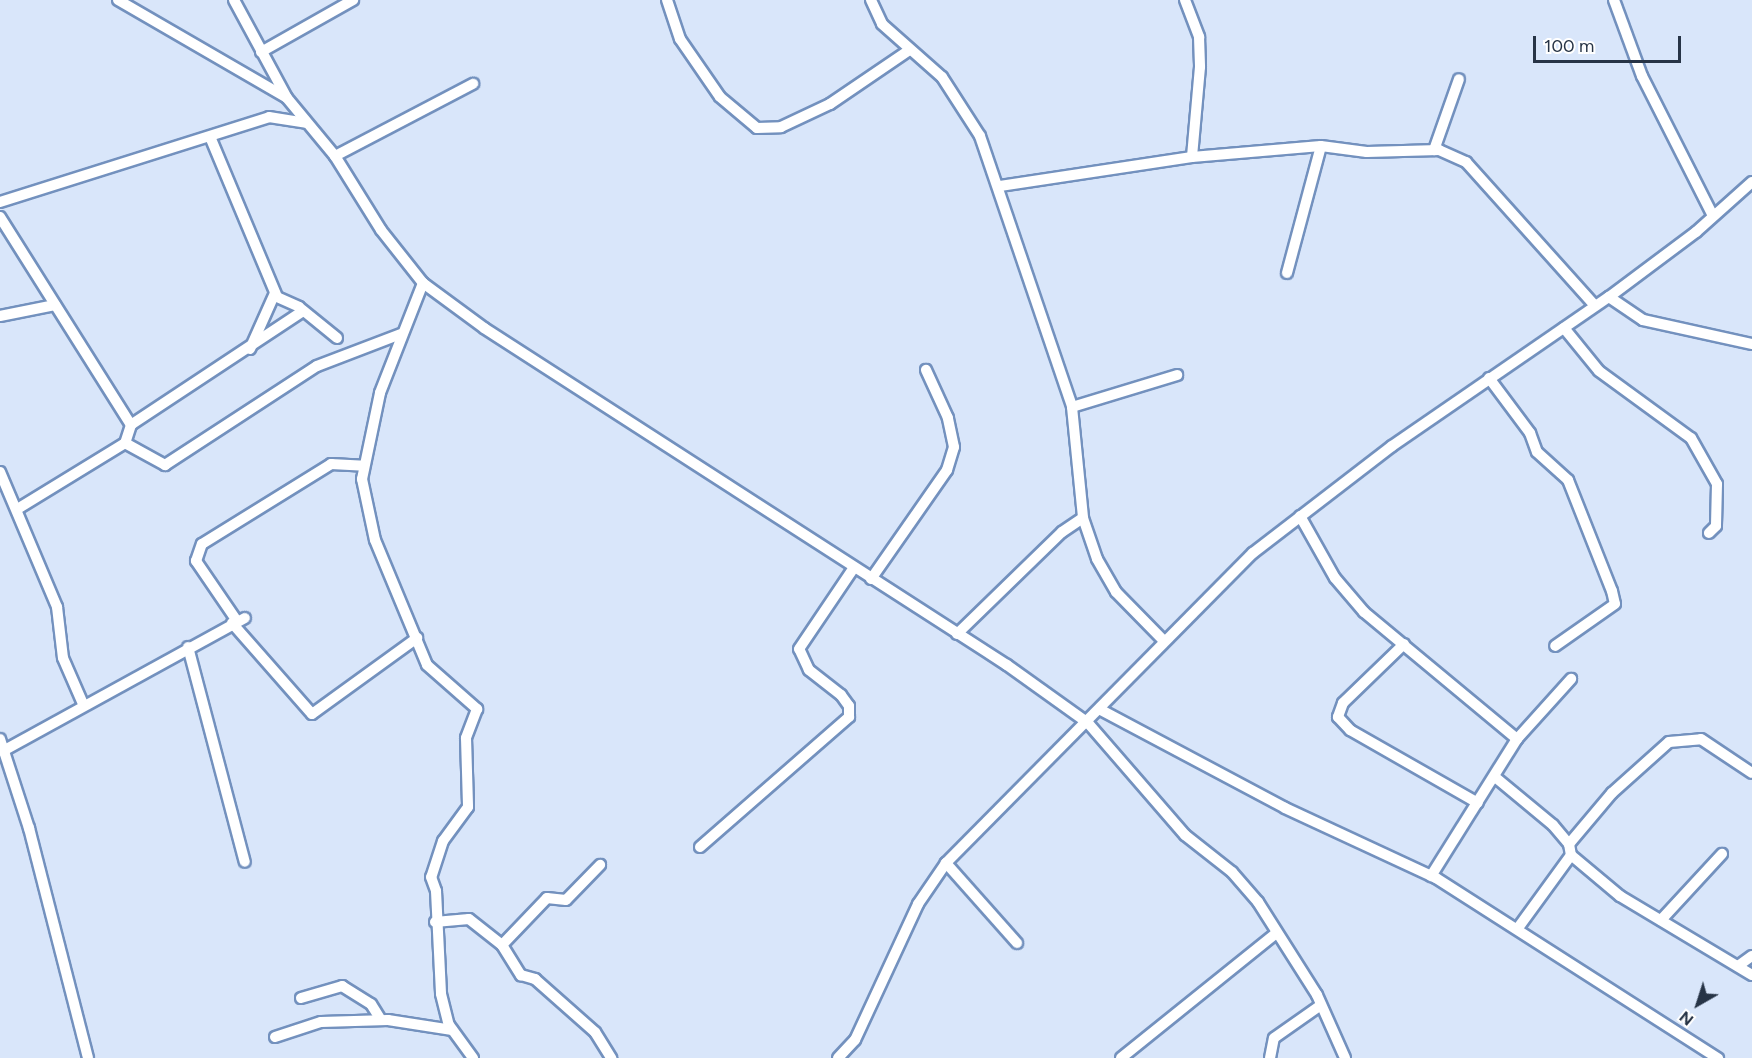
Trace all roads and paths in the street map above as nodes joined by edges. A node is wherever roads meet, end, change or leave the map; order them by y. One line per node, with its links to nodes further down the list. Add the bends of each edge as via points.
1 (118, 0): 12 (street)
2 (234, 0): 9 (street)
3 (353, 0): 9 (street)
4 (667, 0): 8 (street, via 680,39 704,75 720,97 757,128 781,127 830,104)
5 (871, 0): 8 (street, via 882,24)
6 (1185, 0): 18 (street, via 1199,37)
7 (1614, 0): 22 (street, via 1642,76)
8 (908, 51): 20 (street, via 942,77 962,103)
9 (261, 52): 12 (street)
10 (1459, 79): 16 (street)
11 (474, 84): 17 (street)
12 (287, 98): 13 (street)
13 (305, 123): 14 (street, via 269,117); 17 (street)
14 (211, 139): 21 (street); 26 (street)
15 (1321, 146): 16 (street, via 1367,152); 18 (street); 24 (street)
16 (1434, 150): 29 (street, via 1466,162)
17 (335, 156): 25 (street, via 381,230)
18 (1192, 157): 20 (street)
19 (1752, 182): 22 (street)
20 (1000, 186): 40 (street)
21 (0, 202)
22 (1713, 216): 27 (street)
23 (0, 217): 28 (street)
24 (1287, 273)
25 (423, 283): 33 (street); 49 (street, via 484,328)
26 (275, 293): 30 (street); 36 (street)
27 (1609, 297): 29 (street); 35 (street, via 1643,320)
28 (55, 305): 31 (street); 41 (street)
29 (1594, 306): 32 (street)
30 (303, 311): 34 (street); 36 (street)
31 (0, 316)
32 (1564, 328): 39 (street); 48 (street, via 1599,371 1691,438 1717,484 1716,526)
33 (401, 334): 42 (street, via 317,366 165,465); 43 (street, via 380,393)
34 (337, 338)
35 (1752, 344)
36 (250, 349): 41 (street)
37 (926, 370): 50 (street, via 948,418 954,447 947,470)
38 (1177, 375): 40 (street)
39 (1489, 378): 46 (street); 56 (street, via 1530,432 1537,452 1568,480 1612,591 1615,604)
40 (1072, 407): 47 (street)
41 (132, 425): 42 (street)
42 (125, 443): 45 (street)
43 (364, 466): 51 (street, via 331,464 202,544 196,561); 53 (street, via 364,503 375,540)
44 (0, 472): 45 (street)
45 (19, 508): 59 (street, via 57,607 63,658)
46 (1300, 516): 54 (street, via 1252,554); 55 (street, via 1335,578 1364,612)
47 (1083, 518): 52 (street, via 1062,532); 54 (street, via 1097,559 1116,592)
48 (1709, 533)
49 (853, 569): 50 (street); 69 (street, via 799,649 809,670 841,695 849,706 849,717)
50 (871, 579): 52 (street)
51 (238, 621): 53 (street, via 312,714); 57 (street)
52 (957, 634): 61 (street)
53 (417, 638): 77 (street, via 428,665 477,709 466,738 468,807 443,841 431,877 436,891)
54 (1164, 641): 60 (street)
55 (1404, 644): 63 (street); 67 (street, via 1343,703 1338,717 1350,730)
56 (1555, 646)
57 (188, 647): 59 (street); 72 (street)
58 (1571, 679): 63 (street)
59 (84, 706): 64 (street)
60 (1101, 710): 61 (street); 75 (street, via 1285,808)
61 (1088, 723): 73 (street); 79 (street, via 1185,835 1232,872 1258,902)
62 (0, 739): 64 (street)
63 (1517, 739): 66 (street)
64 (2, 754): 90 (street, via 28,828)
65 (1752, 773): 68 (street, via 1701,739 1669,742 1612,793)
66 (1495, 777): 67 (street); 68 (street, via 1553,825)
67 (1478, 803): 75 (street)
68 (1569, 844): 71 (street)
69 (700, 848)
70 (1722, 854): 76 (street)
71 (1571, 855): 76 (street, via 1620,897); 78 (street)
72 (244, 862)
73 (946, 863): 80 (street); 93 (street, via 918,904 855,1040)
74 (600, 865): 81 (street, via 566,900 547,898)
75 (1431, 876): 78 (street)
76 (1661, 920): 83 (street)
77 (435, 922): 81 (street, via 469,919); 88 (street, via 442,967 441,994)
78 (1518, 928): 97 (street)
79 (1275, 934): 86 (street); 94 (street)
80 (1017, 944)
81 (502, 945): 92 (street, via 521,975 535,979 595,1032)
82 (1752, 956): 83 (street)
83 (1738, 966): 84 (street)
84 (1752, 975)
85 (301, 998): 87 (street, via 342,986 371,1004)
86 (1322, 1005): 95 (street, via 1274,1038); 96 (street)
87 (381, 1020): 88 (street); 89 (street, via 321,1022)
88 (452, 1030): 91 (street)
89 (275, 1037)
90 (88, 1058)
91 (473, 1058)
92 (611, 1058)
93 (838, 1058)
94 (1121, 1058)
95 (1270, 1058)
96 (1345, 1058)
97 (1718, 1058)

